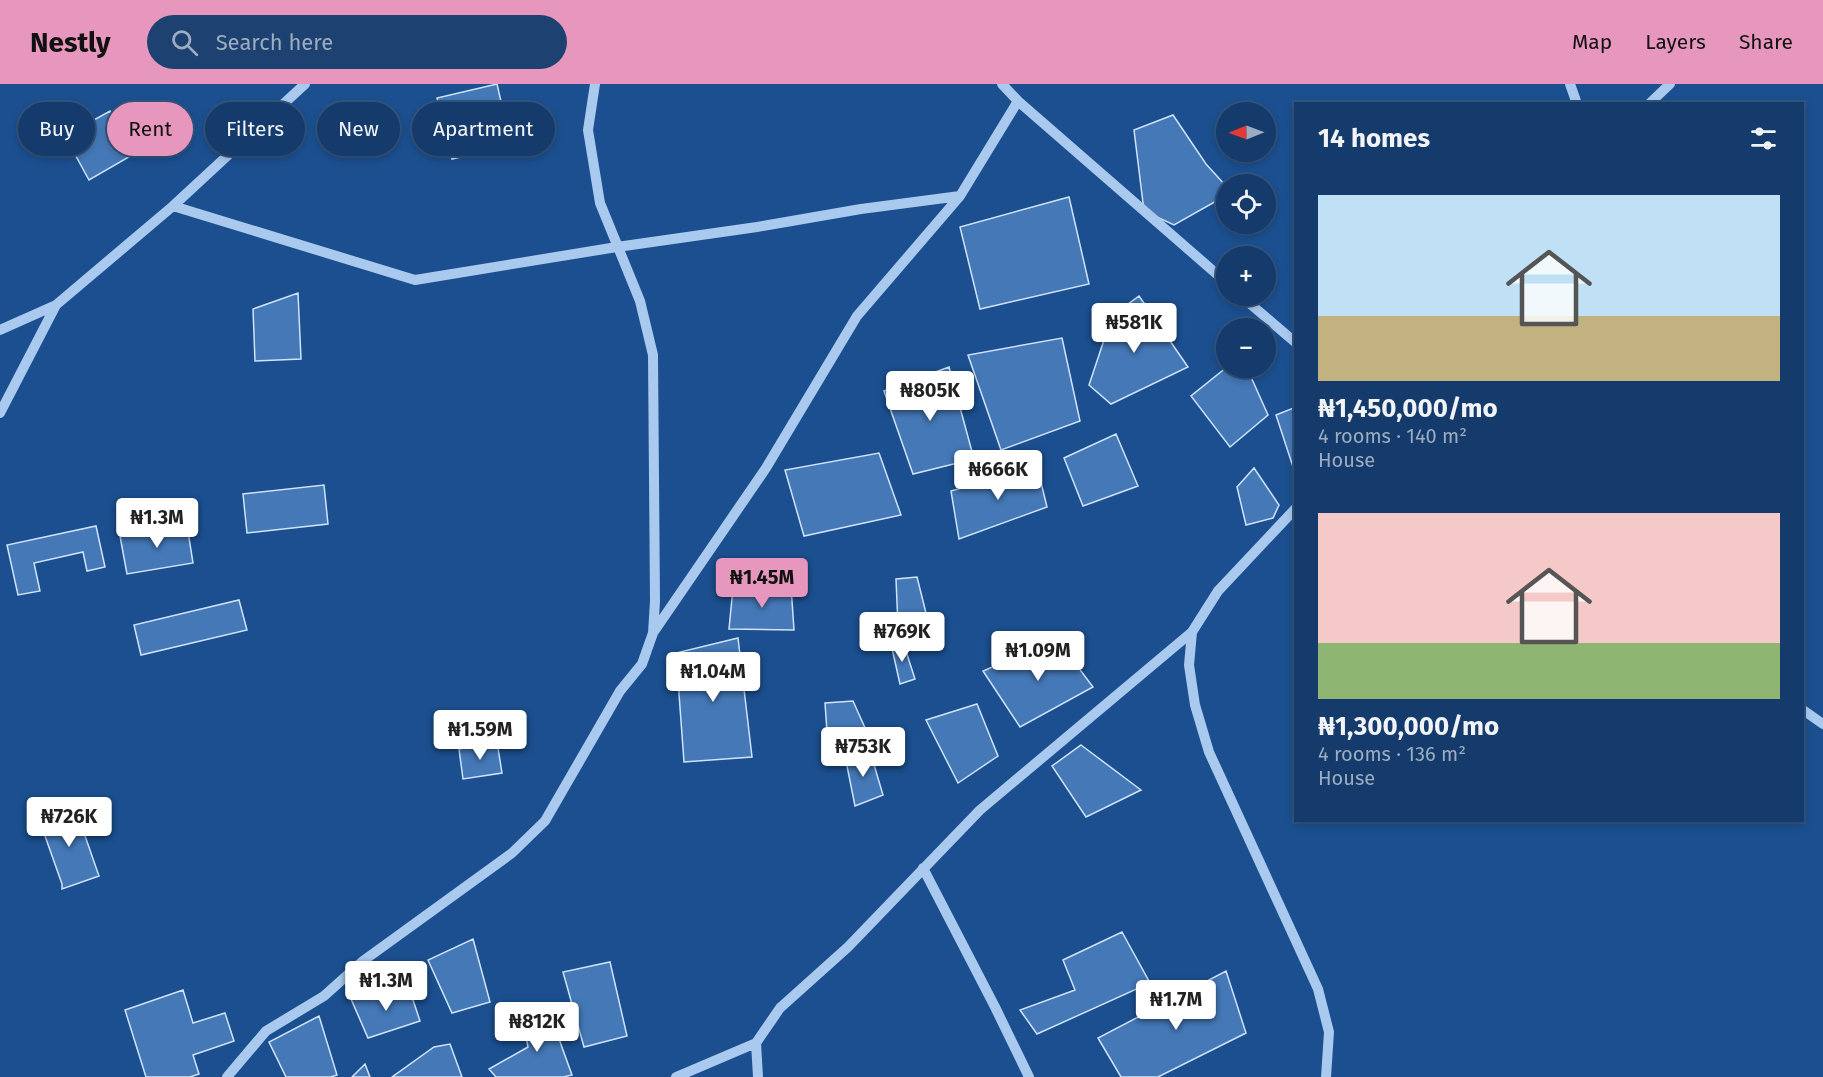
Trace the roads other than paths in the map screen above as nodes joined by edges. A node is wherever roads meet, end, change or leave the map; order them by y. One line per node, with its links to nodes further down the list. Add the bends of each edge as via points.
1 (305, 84): 10 (street)
2 (595, 84): 11 (street, via 588,130 600,202)
3 (1002, 84): 6 (street)
4 (1570, 84): 7 (street)
5 (1670, 84): 8 (street)
6 (1018, 101): 9 (street); 12 (street)
7 (1576, 102)
8 (1651, 102)
9 (960, 196): 11 (street); 20 (street, via 857,316 766,468)
10 (173, 206): 11 (street, via 415,280); 13 (street)
11 (617, 248): 20 (street, via 640,301 653,355)
12 (1216, 273)
13 (56, 305): 15 (street); 17 (street)
14 (1252, 306): 16 (street)
15 (0, 330)
16 (1294, 342)
17 (0, 413)
18 (1294, 510): 19 (street, via 1218,591)
19 (1192, 632): 23 (street, via 980,810); 29 (street, via 1189,665 1206,743 1318,989 1329,1032)
20 (653, 633): 25 (street, via 642,664 620,691 545,821 512,853 363,961 324,996 266,1030)
21 (1804, 712): 22 (street)
22 (1823, 724)
23 (923, 868): 24 (street, via 848,948 780,1008); 28 (street)
24 (756, 1043): 26 (street); 27 (street)
25 (227, 1077)
26 (676, 1077)
27 (758, 1077)
28 (1029, 1077)
29 (1326, 1077)

